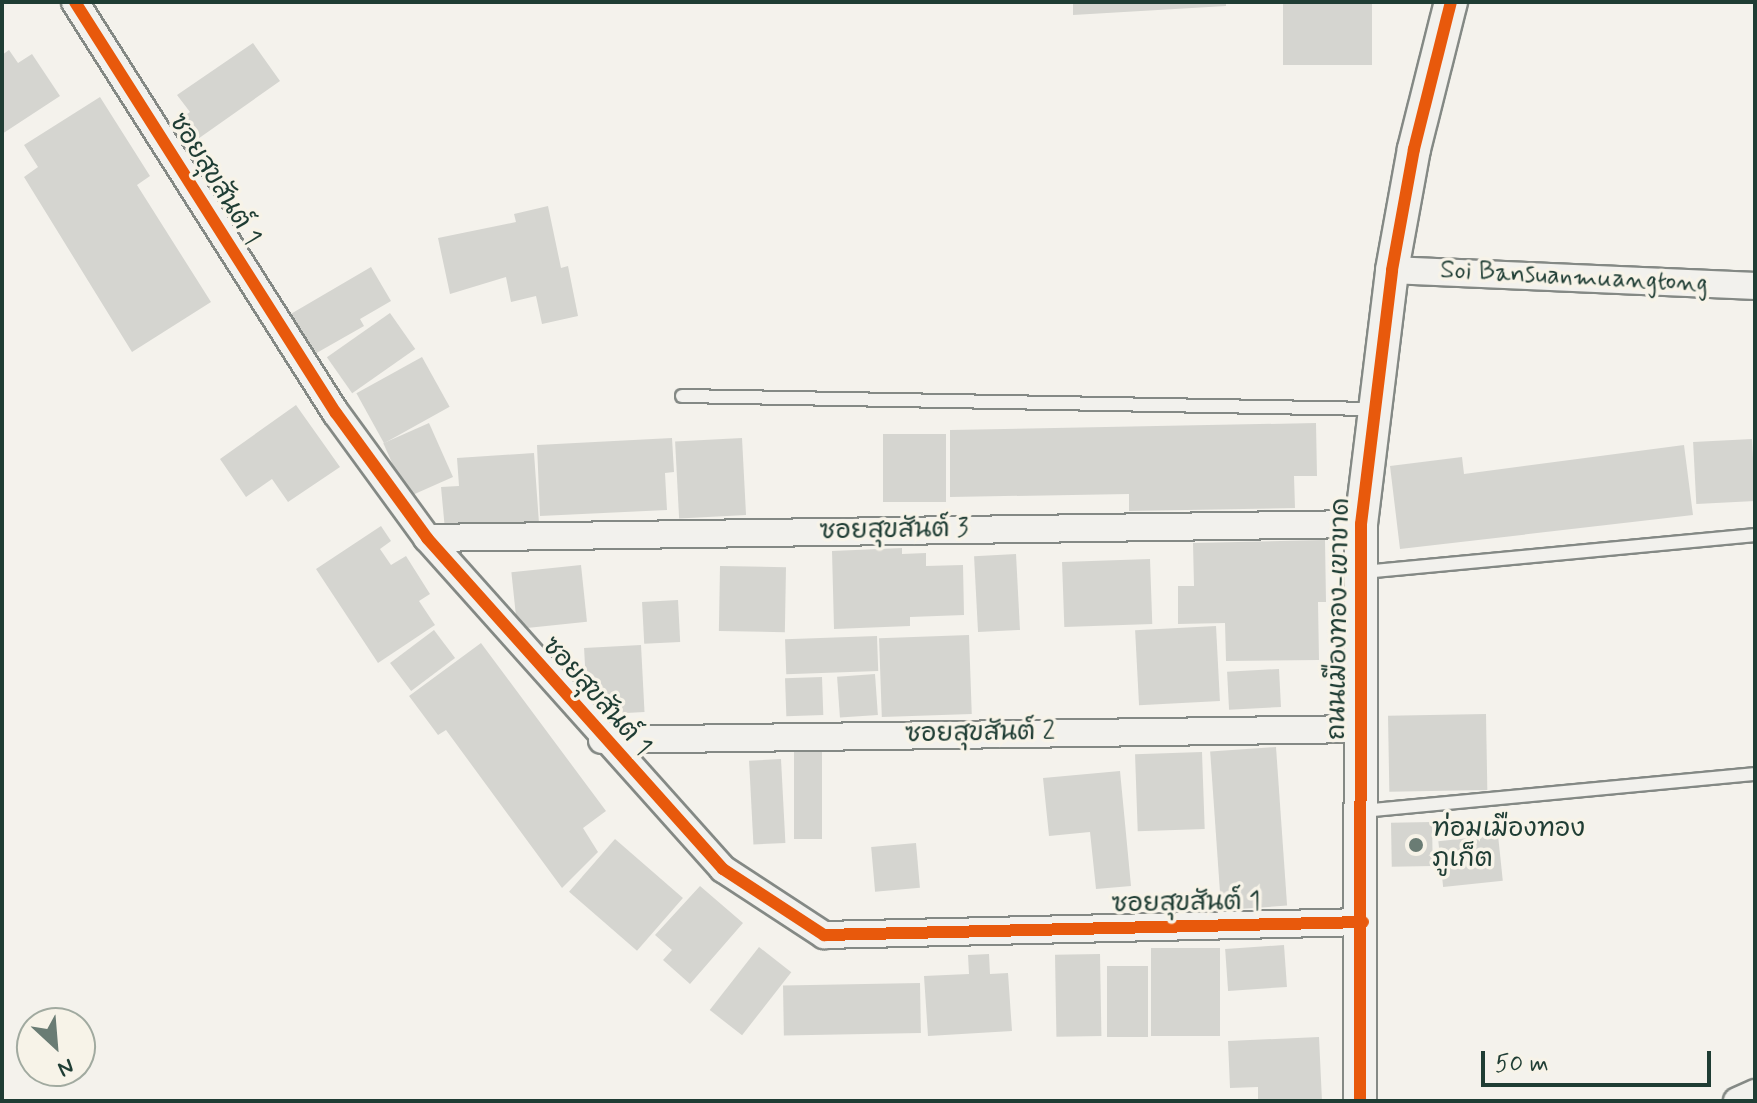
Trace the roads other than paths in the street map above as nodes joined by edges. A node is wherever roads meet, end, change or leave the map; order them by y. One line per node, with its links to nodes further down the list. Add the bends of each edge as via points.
1 (75, 2): 9 (street, ซอยสุขสันต์ 1, via 336,413)
2 (1451, 2): 3 (street, ถนนเมืองทอง-เขาขาด, via 1414,149)
3 (1392, 270): 4 (street, Soi Bansuanmuangtong); 6 (street, ถนนเมืองทอง-เขาขาด)
4 (1755, 286)
5 (682, 396): 6 (lane)
6 (1372, 409): 7 (street, ถนนเมืองทอง-เขาขาด)
7 (1361, 524): 9 (street, ซอยสุขสันต์ 3); 10 (street, ถนนเมืองทอง-เขาขาด)
8 (1755, 535): 10 (lane)
9 (427, 538): 12 (street, ซอยสุขสันต์ 1)
10 (1361, 572): 11 (street, ถนนเมืองทอง-เขาขาด)
11 (1358, 729): 12 (street, ซอยสุขสันต์ 2); 14 (street, ถนนเมืองทอง-เขาขาด)
12 (602, 740): 15 (street, ซอยสุขสันต์ 1, via 723,869 824,935)
13 (1755, 774): 14 (lane)
14 (1360, 811): 15 (street, ถนนเมืองทอง-เขาขาด)
15 (1363, 922): 17 (street, ถนนเมืองทอง-เขาขาด)
16 (1755, 1093): 18 (street)
17 (1360, 1101)
18 (1737, 1101)

